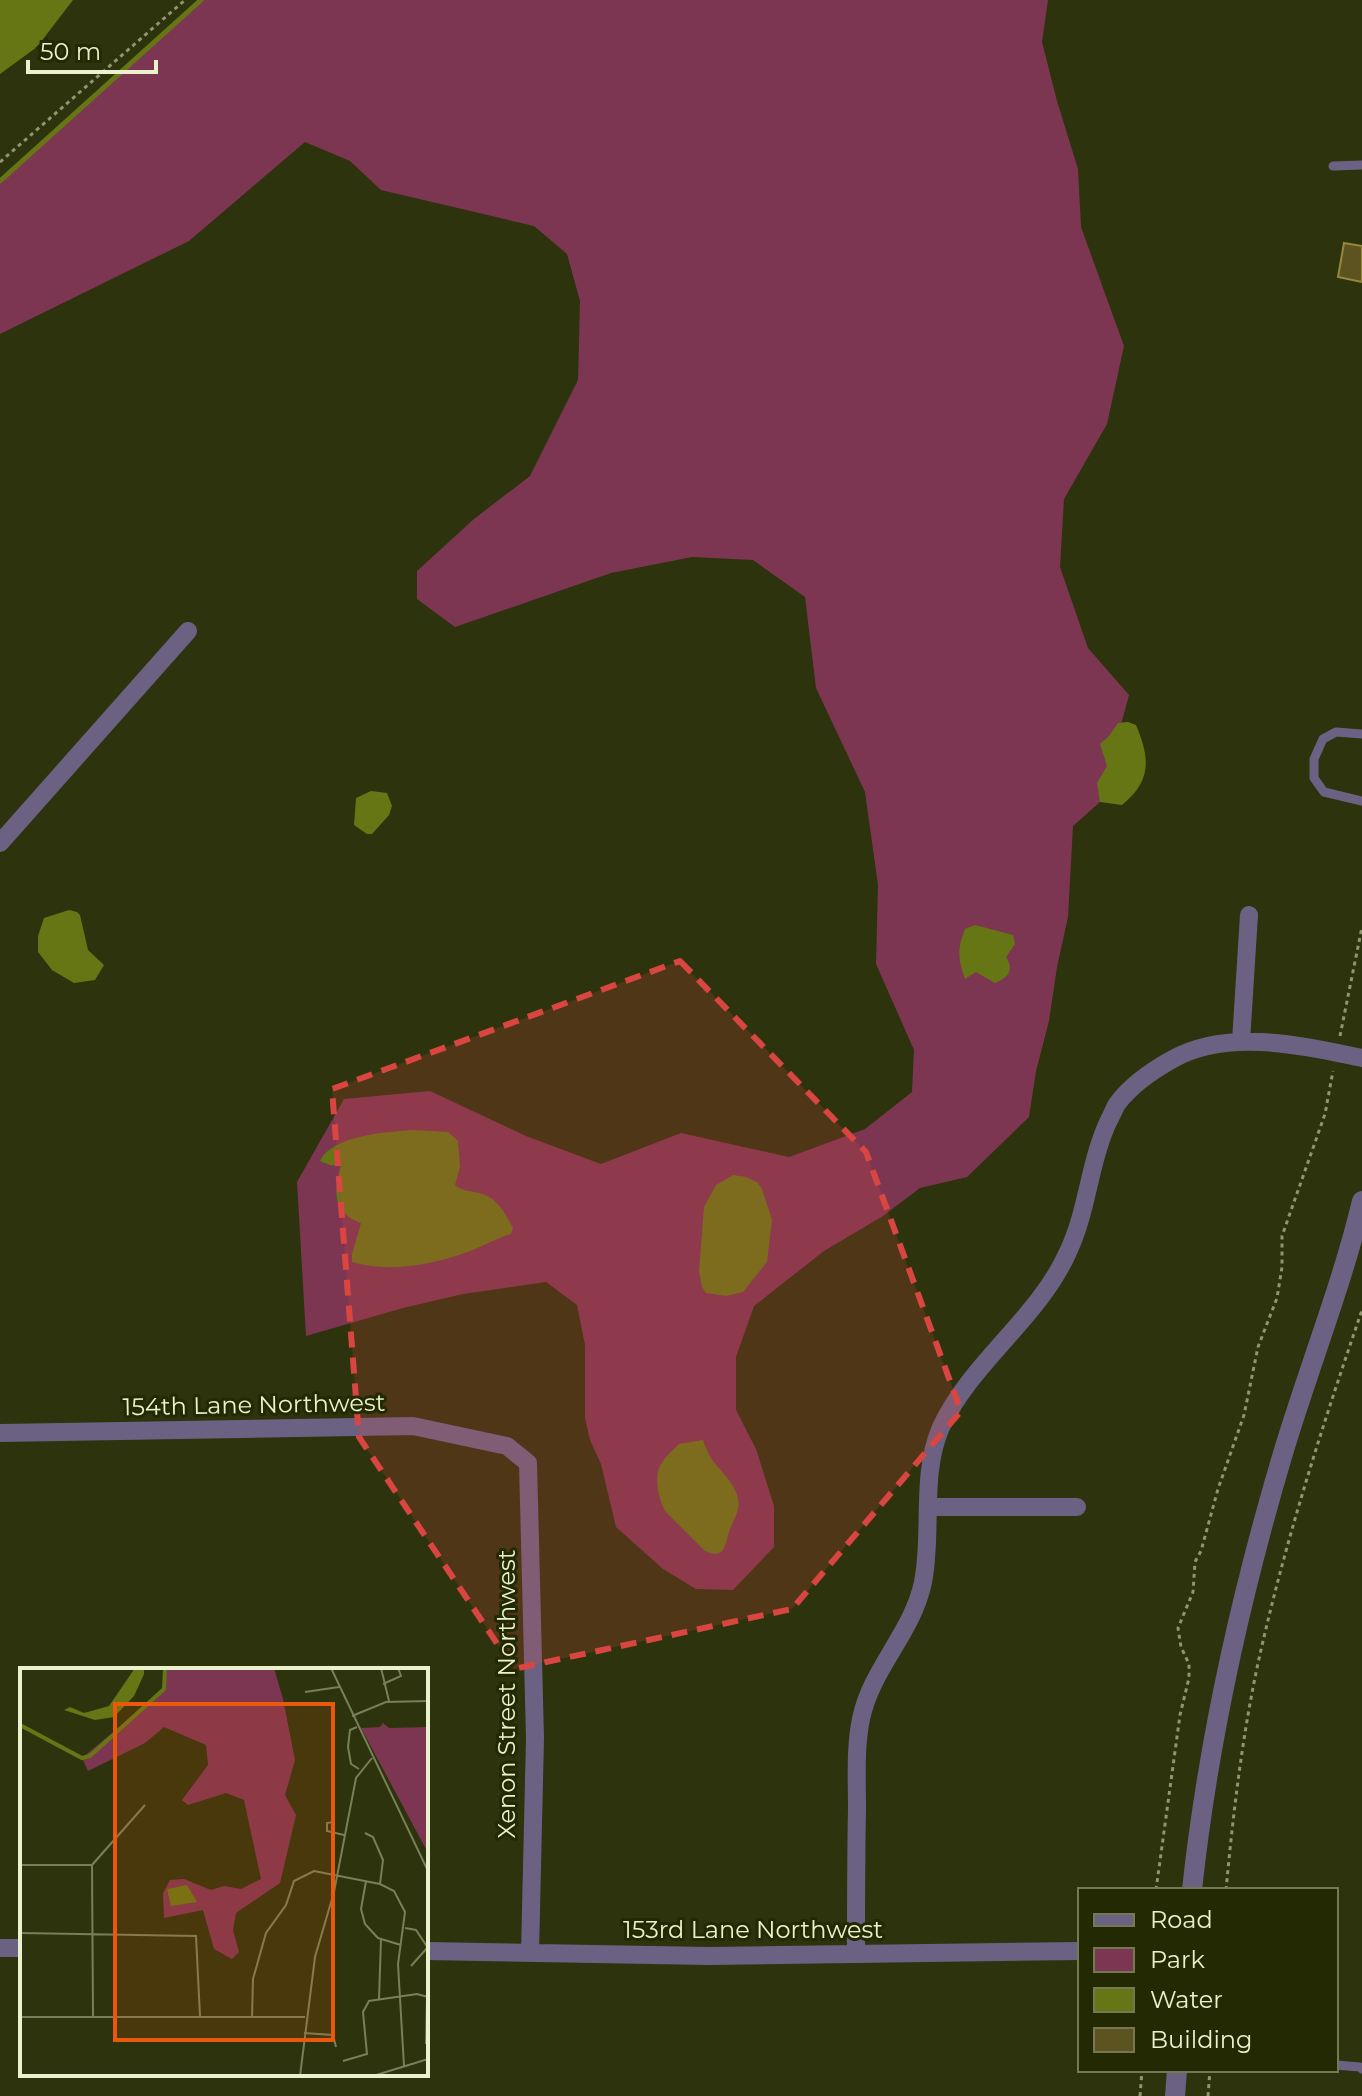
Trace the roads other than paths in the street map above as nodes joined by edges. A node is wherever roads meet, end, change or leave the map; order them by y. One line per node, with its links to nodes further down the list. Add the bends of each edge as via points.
1 (1362, 165): 2 (lane)
2 (1333, 166)
3 (188, 631): 6 (street)
4 (1362, 734): 5 (lane, via 1336,732 1323,739 1314,759 1314,778 1324,792)
5 (1362, 801)
6 (0, 843)
7 (1249, 915): 8 (street)
8 (1241, 1041): 9 (street); 13 (street, via 1175,1057 1117,1105 1102,1136 1069,1252 1049,1288 960,1394 941,1429 932,1459)
9 (1362, 1058)
10 (1362, 1201): 15 (street, via 1248,1581 1205,1788)
11 (0, 1433): 12 (street, 154th Lane Northwest, via 413,1426)
12 (507, 1446): 18 (street, Xenon Street Northwest, via 528,1463 535,1738)
13 (929, 1507): 14 (street); 19 (street, via 921,1588 861,1717)
14 (1077, 1507)
15 (1192, 1888)
16 (428, 1951): 18 (street, 153rd Lane Northwest)
17 (1078, 1951): 19 (street, 153rd Lane Northwest)
18 (530, 1953): 19 (street, 153rd Lane Northwest)
19 (856, 1954)
20 (1338, 2065): 21 (lane)
21 (1362, 2069)
22 (1177, 2072): 23 (street)
23 (1175, 2096)

